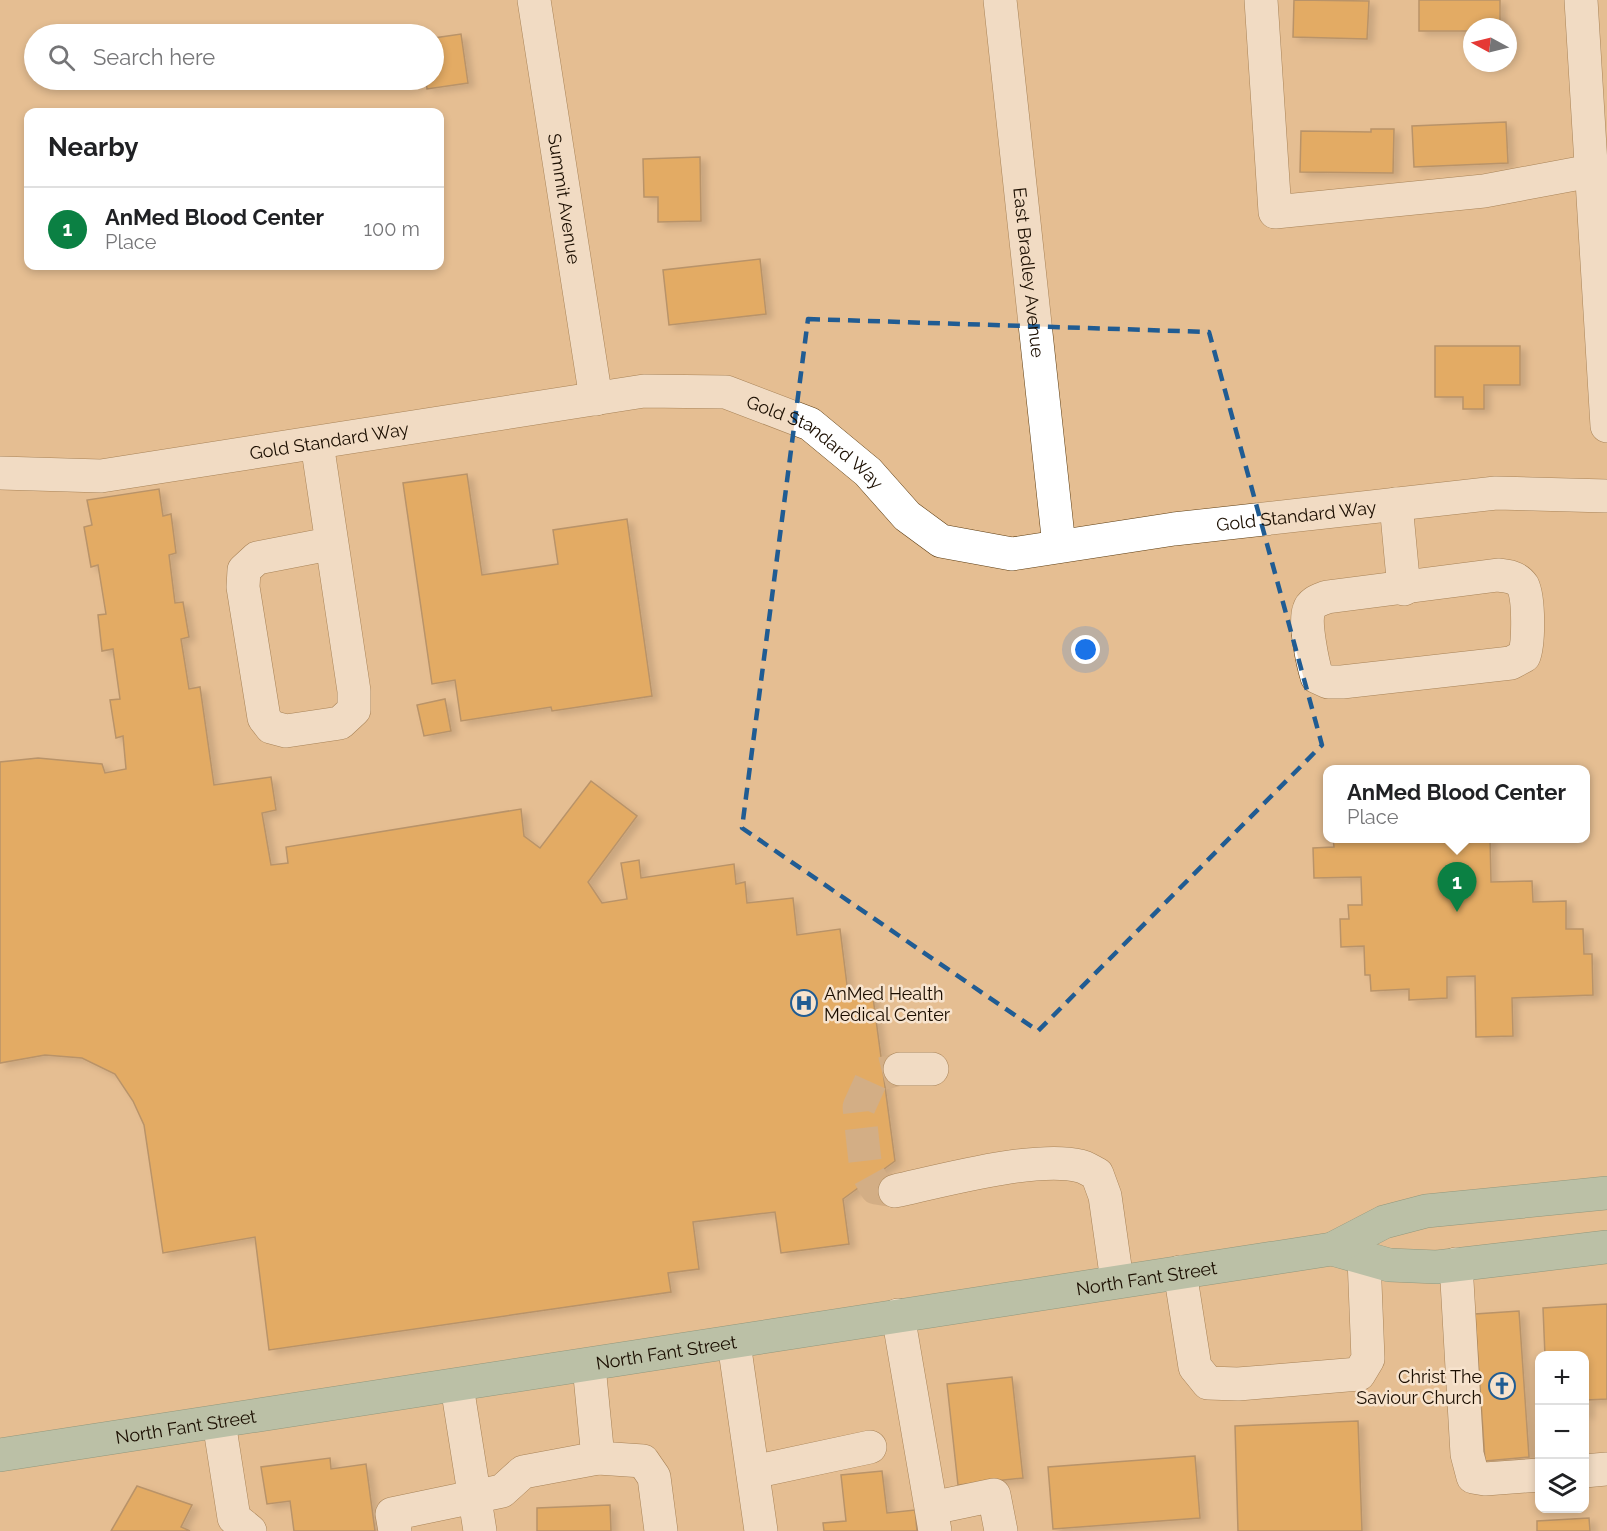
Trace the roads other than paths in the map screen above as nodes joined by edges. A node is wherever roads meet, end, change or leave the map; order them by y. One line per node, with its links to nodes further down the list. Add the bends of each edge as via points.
1 (534, 0): 7 (street, Summit Avenue)
2 (1000, 0): 14 (street, East Bradley Avenue)
3 (1260, 0): 5 (street, via 1275,212 1484,191)
4 (1581, 0): 5 (street)
5 (1591, 171): 6 (street)
6 (1606, 383): 8 (street)
7 (596, 399): 9 (street, Gold Standard Way); 14 (street, Gold Standard Way, via 644,391 726,392 810,424 868,472 907,516 941,541 1012,554)
8 (1607, 426)
9 (317, 442): 10 (street, Gold Standard Way, via 101,476); 13 (street)
10 (0, 473)
11 (1607, 496): 12 (street, Gold Standard Way, via 1496,493)
12 (1396, 504): 14 (street, Gold Standard Way); 15 (street)
13 (331, 537): 13 (street, via 324,545 257,558 244,570 243,587 264,718 271,727 286,730 340,723 354,711)
14 (1059, 546)
15 (1404, 589): 15 (street, via 1315,601 1308,610 1308,623 1317,677 1342,682 1511,663 1524,656 1529,641 1523,587 1514,578 1498,575)
16 (900, 1069): 17 (street)
17 (932, 1069)
18 (894, 1191): 25 (street, via 1015,1167 1081,1166 1097,1174 1105,1196)
19 (1607, 1193): 21 (main road, North Fant Street, via 1425,1211 1384,1222)
20 (1607, 1247): 23 (main road, North Fant Street)
21 (1332, 1249): 22 (main road, North Fant Street); 24 (main road, North Fant Street)
22 (1364, 1258): 23 (main road, North Fant Street, via 1389,1265); 24 (street, via 1368,1359 1359,1374 1238,1384 1208,1383 1195,1366)
23 (1456, 1264): 37 (street, via 1467,1454 1473,1477)
24 (1179, 1272): 25 (main road, North Fant Street)
25 (1117, 1281): 26 (main road, North Fant Street)
26 (898, 1316): 27 (main road, North Fant Street); 39 (street)
27 (734, 1342): 28 (main road, North Fant Street); 36 (street)
28 (589, 1365): 29 (main road, North Fant Street); 33 (street)
29 (457, 1386): 30 (main road, North Fant Street); 38 (street)
30 (219, 1422): 32 (main road, North Fant Street); 40 (street, via 234,1518)
31 (870, 1447): 36 (street)
32 (0, 1455)
33 (598, 1458): 38 (street, via 523,1472 502,1491); 43 (street, via 643,1461 654,1477)
34 (1607, 1469): 35 (street)
35 (1589, 1471)
36 (753, 1472): 44 (street)
37 (1535, 1475)
38 (475, 1497): 41 (street, via 392,1514); 42 (street)
39 (934, 1520): 45 (street, via 994,1495)
40 (250, 1531)
41 (395, 1531)
42 (480, 1531)
43 (661, 1531)
44 (761, 1531)
45 (1001, 1531)

